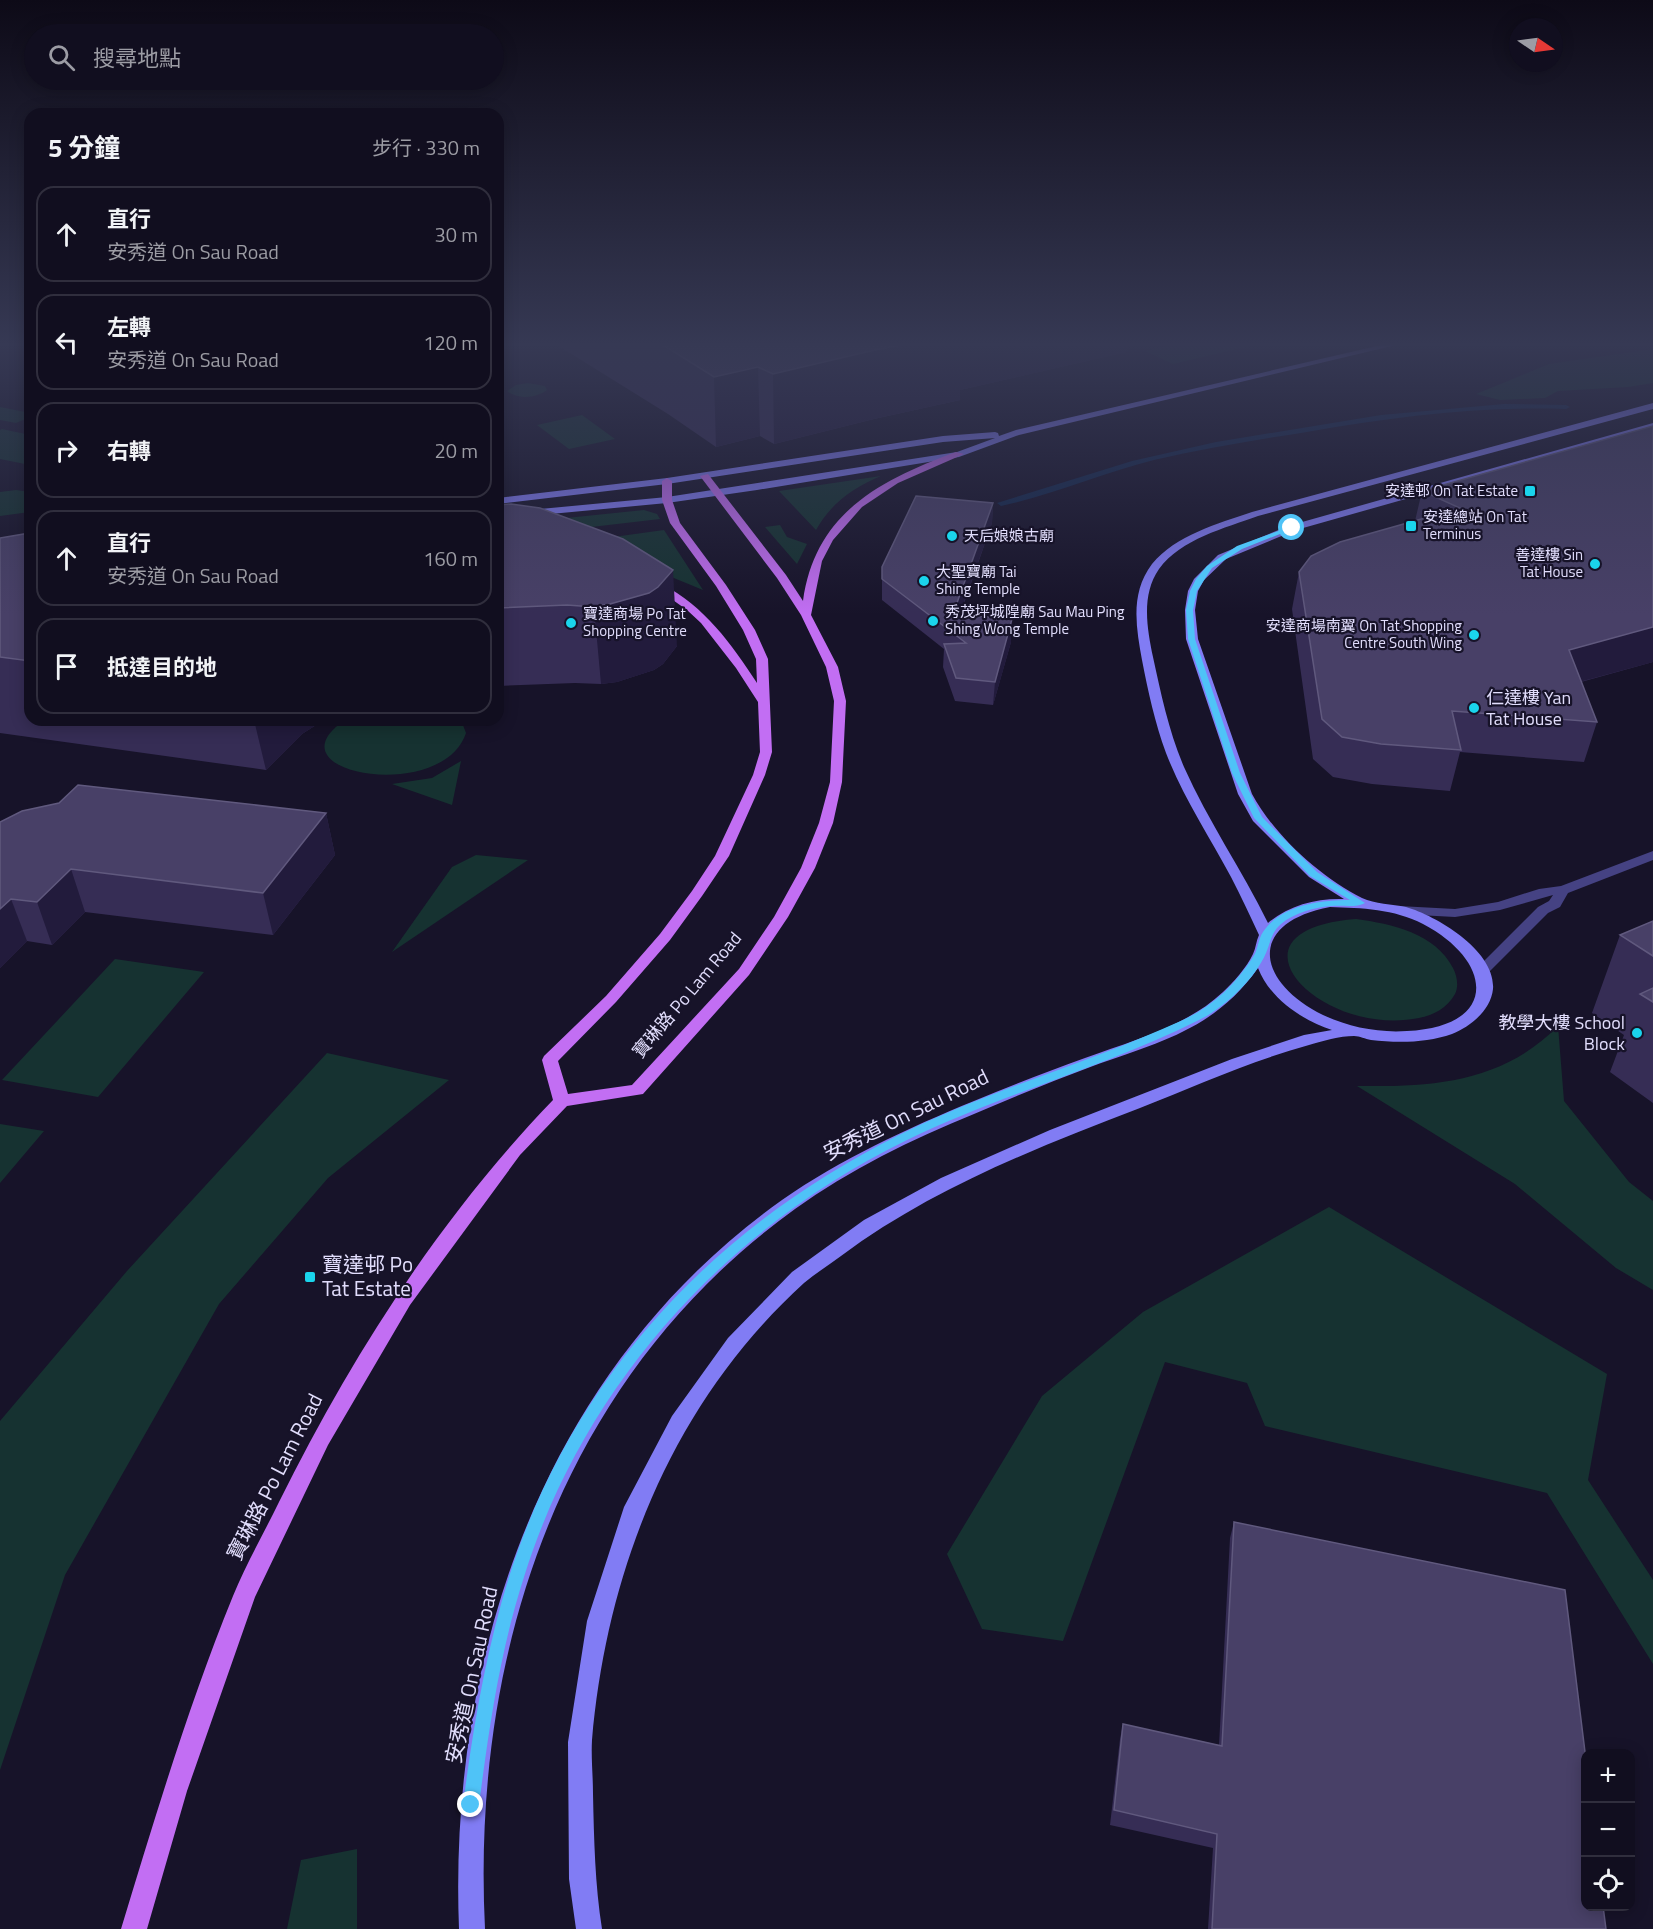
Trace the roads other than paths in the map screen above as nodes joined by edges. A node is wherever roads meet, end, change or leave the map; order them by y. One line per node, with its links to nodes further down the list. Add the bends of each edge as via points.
1 (991, 435): 6 (main road)
2 (1011, 435): 5 (main road)
3 (1546, 435): 19 (main road, via 1255,514 1180,546 1148,579 1142,614 1150,670 1169,742)
4 (1621, 435): 17 (main road, via 1292,528 1222,557 1199,579 1190,610 1192,639 1245,794 1258,818 1314,874)
5 (959, 454): 8 (main road); 13 (main road, via 909,472 881,488 841,522 816,563)
6 (705, 476): 7 (main road); 8 (main road, 寶琳路 Po Lam Road)
7 (667, 482): 9 (main road); 10 (main road)
8 (719, 493): 10 (main road); 13 (main road, 寶琳路 Po Lam Road)
9 (504, 500)
10 (667, 500): 11 (main road); 14 (main road, via 675,523 749,630 762,659)
11 (504, 515)
12 (651, 583): 14 (main road, via 695,609 718,634)
13 (806, 615): 23 (main road, 寶琳路 Po Lam Road, via 832,667 840,701 836,782 826,823 808,868 744,972 637,1090)
14 (765, 704): 23 (main road, via 766,752 722,856 665,937 550,1060)
15 (1653, 855): 16 (street)
16 (1563, 890): 18 (street, via 1455,913); 21 (street, via 1555,904 1543,910)
17 (1361, 903): 18 (main road); 19 (main road, via 1330,903 1303,909 1281,919)
18 (1397, 910): 21 (main road, via 1450,934 1470,951)
19 (1266, 934): 20 (main road)
20 (1261, 954): 22 (main road, via 1268,977 1287,999 1316,1018); 25 (main road, 安秀道 On Sau Road, via 1227,998 1200,1016 903,1138 825,1180 759,1227 699,1279 645,1338 604,1393 569,1453 517,1575 496,1650 471,1805)
21 (1482, 970): 22 (main road, via 1485,997 1461,1024 1408,1038)
22 (1354, 1031): 26 (main road, via 1310,1039 1238,1063 1056,1134 947,1182 870,1225 799,1277 735,1343 679,1422 632,1514 598,1621 580,1742 582,1879)
23 (562, 1101): 24 (main road, 寶琳路 Po Lam Road, via 514,1151 403,1300 320,1440 244,1596 175,1791)
24 (135, 1929)
25 (472, 1929)
26 (590, 1929)

